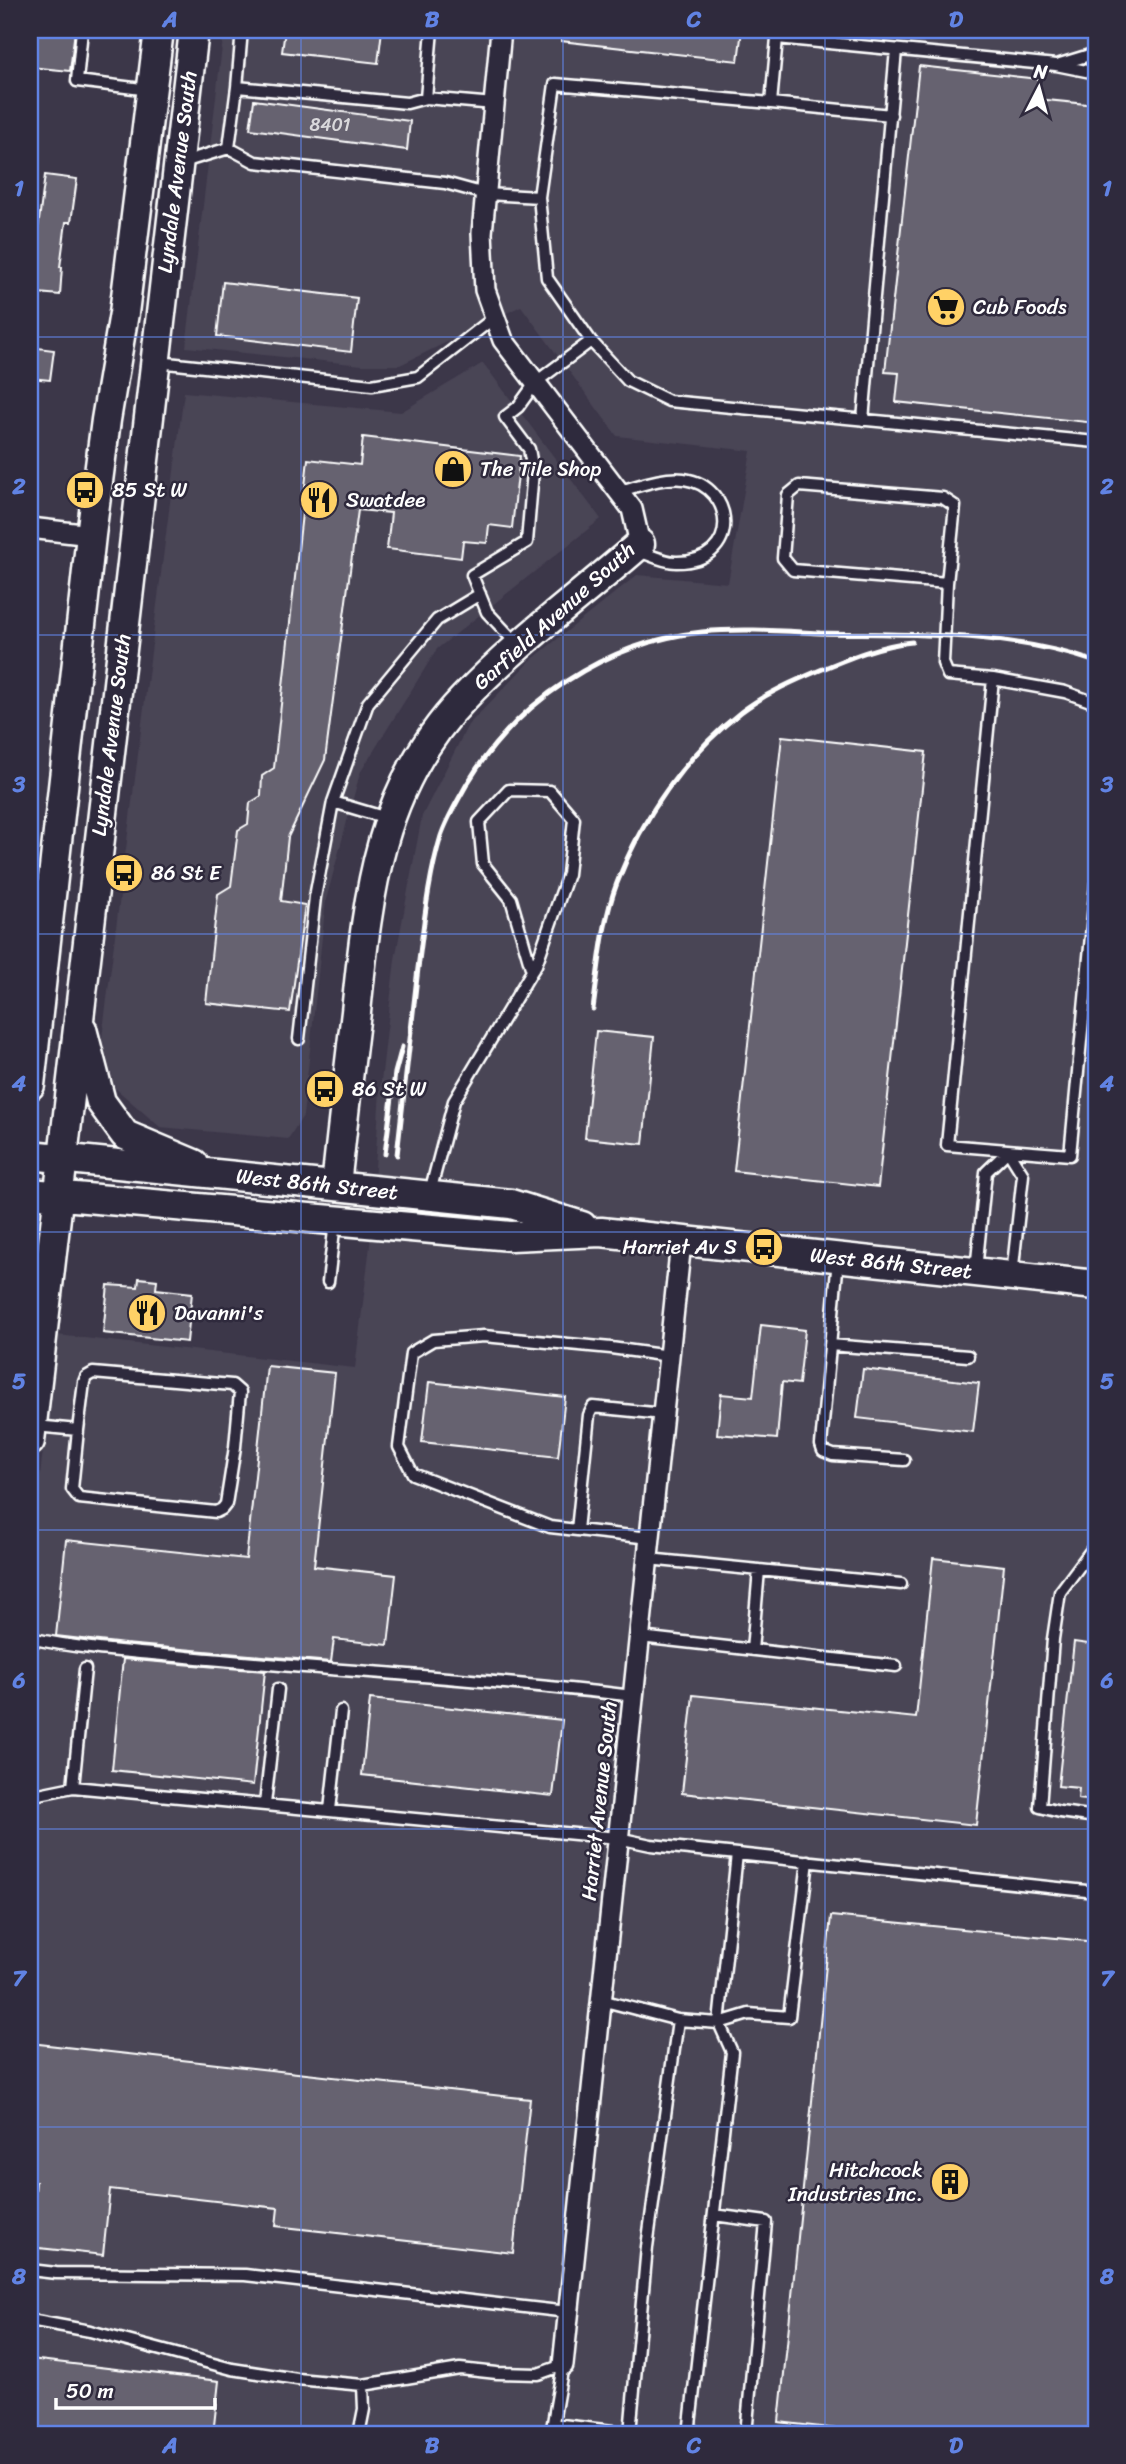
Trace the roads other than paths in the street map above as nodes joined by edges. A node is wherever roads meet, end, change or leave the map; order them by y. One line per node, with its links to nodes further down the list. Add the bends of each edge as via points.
1 (82, 30): 12 (lane, via 77,81)
2 (159, 30): 12 (street, Lyndale Avenue South)
3 (194, 30): 18 (street, Lyndale Avenue South)
4 (242, 30): 11 (lane)
5 (432, 30): 13 (lane)
6 (501, 30): 15 (street, Garfield Avenue South)
7 (896, 50): 9 (lane); 14 (lane, via 777,38); 16 (lane)
8 (1096, 53): 9 (lane)
9 (1056, 65): 10 (lane)
10 (1096, 73)
11 (237, 87): 13 (lane, via 407,103); 17 (lane)
12 (153, 90): 29 (street, Lyndale Avenue South)
13 (426, 98): 15 (lane)
14 (771, 103): 16 (lane); 20 (lane, via 555,84)
15 (494, 104): 19 (street, Garfield Avenue South)
16 (891, 115): 25 (lane)
17 (229, 148): 18 (lane); 19 (lane, via 255,162 445,183)
18 (178, 163): 23 (street, Lyndale Avenue South)
19 (485, 194): 20 (lane); 21 (street, Garfield Avenue South, via 485,290)
20 (540, 197): 22 (lane, via 547,278)
21 (495, 317): 23 (lane, via 418,377 372,386); 24 (street, Garfield Avenue South, via 503,340)
22 (591, 341): 24 (lane); 25 (lane, via 628,381 669,401)
23 (155, 361): 40 (street, Lyndale Avenue South)
24 (536, 382): 27 (street, Garfield Avenue South); 32 (lane, via 505,417 529,449 533,471 527,542 472,575)
25 (863, 420): 26 (lane)
26 (1096, 442)
27 (620, 491): 30 (street, Garfield Avenue South, via 632,509); 30 (lane, via 684,479 708,489 722,508 727,527 721,541 703,559 674,563)
28 (30, 528): 29 (street)
29 (91, 535): 42 (street, Lyndale Avenue South)
30 (637, 547): 33 (street, Garfield Avenue South)
31 (947, 583): 31 (lane, via 955,506 943,498 799,486 788,495 783,558 793,570); 34 (lane, via 943,663 948,675)
32 (480, 594): 33 (lane, via 487,612); 36 (lane, via 437,620 368,703)
33 (519, 646): 37 (street, Garfield Avenue South, via 463,699 427,744)
34 (993, 679): 35 (lane, via 1065,692); 43 (lane, via 947,1145)
35 (1096, 704)
36 (334, 802): 37 (lane); 41 (lane, via 315,897)
37 (390, 819): 47 (street, Garfield Avenue South, via 367,906)
38 (1096, 884): 43 (lane, via 1070,1155)
39 (532, 971): 39 (lane, via 568,874 574,819 550,791 509,790 479,822 483,864 511,899); 50 (lane, via 454,1101)
40 (79, 1016): 45 (street, Lyndale Avenue South); 46 (street, via 101,1102 125,1135)
41 (299, 1040)
42 (30, 1085)
43 (1007, 1151): 55 (lane, via 986,1172); 56 (lane, via 1023,1175)
44 (30, 1155): 45 (street, West 86th Street)
45 (62, 1158): 46 (street, West 86th Street); 49 (street, Lyndale Avenue South)
46 (212, 1173): 47 (street, West 86th Street)
47 (336, 1186): 50 (street, West 86th Street); 51 (street, Garfield Avenue South)
48 (30, 1193): 49 (street, West 86th Street)
49 (58, 1196): 51 (street, West 86th Street); 64 (street, Lyndale Avenue South)
50 (429, 1196): 52 (street, West 86th Street, via 511,1204)
51 (335, 1222): 52 (street, West 86th Street, via 512,1236); 57 (lane)
52 (601, 1233): 53 (street, West 86th Street)
53 (681, 1242): 54 (street, West 86th Street); 60 (street, Harriet Avenue South)
54 (838, 1258): 55 (street, West 86th Street); 59 (lane)
55 (976, 1272): 56 (street, West 86th Street)
56 (1012, 1276): 58 (street, West 86th Street)
57 (328, 1282)
58 (1096, 1285)
59 (830, 1345): 61 (lane); 65 (lane, via 823,1451)
60 (669, 1356): 62 (street, Harriet Avenue South); 66 (lane, via 484,1336 433,1340 411,1353 399,1447 412,1474 550,1527)
61 (968, 1356)
62 (663, 1414): 66 (lane, via 593,1407); 67 (street, Harriet Avenue South)
63 (78, 1430): 63 (lane, via 84,1382 93,1373 232,1385 240,1392 226,1504 216,1512 79,1498 72,1489); 64 (lane)
64 (31, 1433)
65 (904, 1460)
66 (577, 1530): 67 (lane)
67 (650, 1538): 69 (street, Harriet Avenue South)
68 (1096, 1544): 84 (lane, via 1060,1592 1040,1807)
69 (648, 1559): 70 (lane); 72 (street, Harriet Avenue South)
70 (759, 1570): 71 (lane); 74 (lane)
71 (901, 1584)
72 (640, 1637): 74 (lane); 78 (street, Harriet Avenue South)
73 (30, 1638): 78 (lane, via 84,1647)
74 (752, 1650): 75 (lane)
75 (897, 1667)
76 (85, 1669): 80 (lane)
77 (278, 1689): 82 (lane)
78 (633, 1696): 85 (street, Harriet Avenue South)
79 (341, 1711): 83 (lane)
80 (74, 1787): 81 (lane); 82 (lane)
81 (30, 1793)
82 (265, 1804): 83 (lane)
83 (330, 1810): 85 (lane)
84 (1096, 1817)
85 (618, 1838): 86 (lane); 89 (street, Harriet Avenue South)
86 (737, 1854): 87 (lane); 91 (lane)
87 (808, 1861): 88 (lane); 91 (lane, via 789,2017 749,2014)
88 (1096, 1892)
89 (601, 2000): 90 (lane); 94 (street, Harriet Avenue South)
90 (678, 2020): 91 (lane); 100 (lane, via 648,2247)
91 (719, 2023): 92 (lane, via 732,2052)
92 (714, 2215): 101 (lane); 102 (lane, via 766,2222)
93 (30, 2270): 94 (lane, via 245,2275)
94 (568, 2312): 96 (street, Harriet Avenue South)
95 (30, 2320): 97 (lane, via 232,2369)
96 (562, 2365): 97 (lane, via 538,2374 460,2369); 98 (lane)
97 (363, 2385): 99 (lane)
98 (552, 2429): 100 (lane)
99 (359, 2434)
100 (635, 2434)
101 (690, 2434)
102 (746, 2434)

